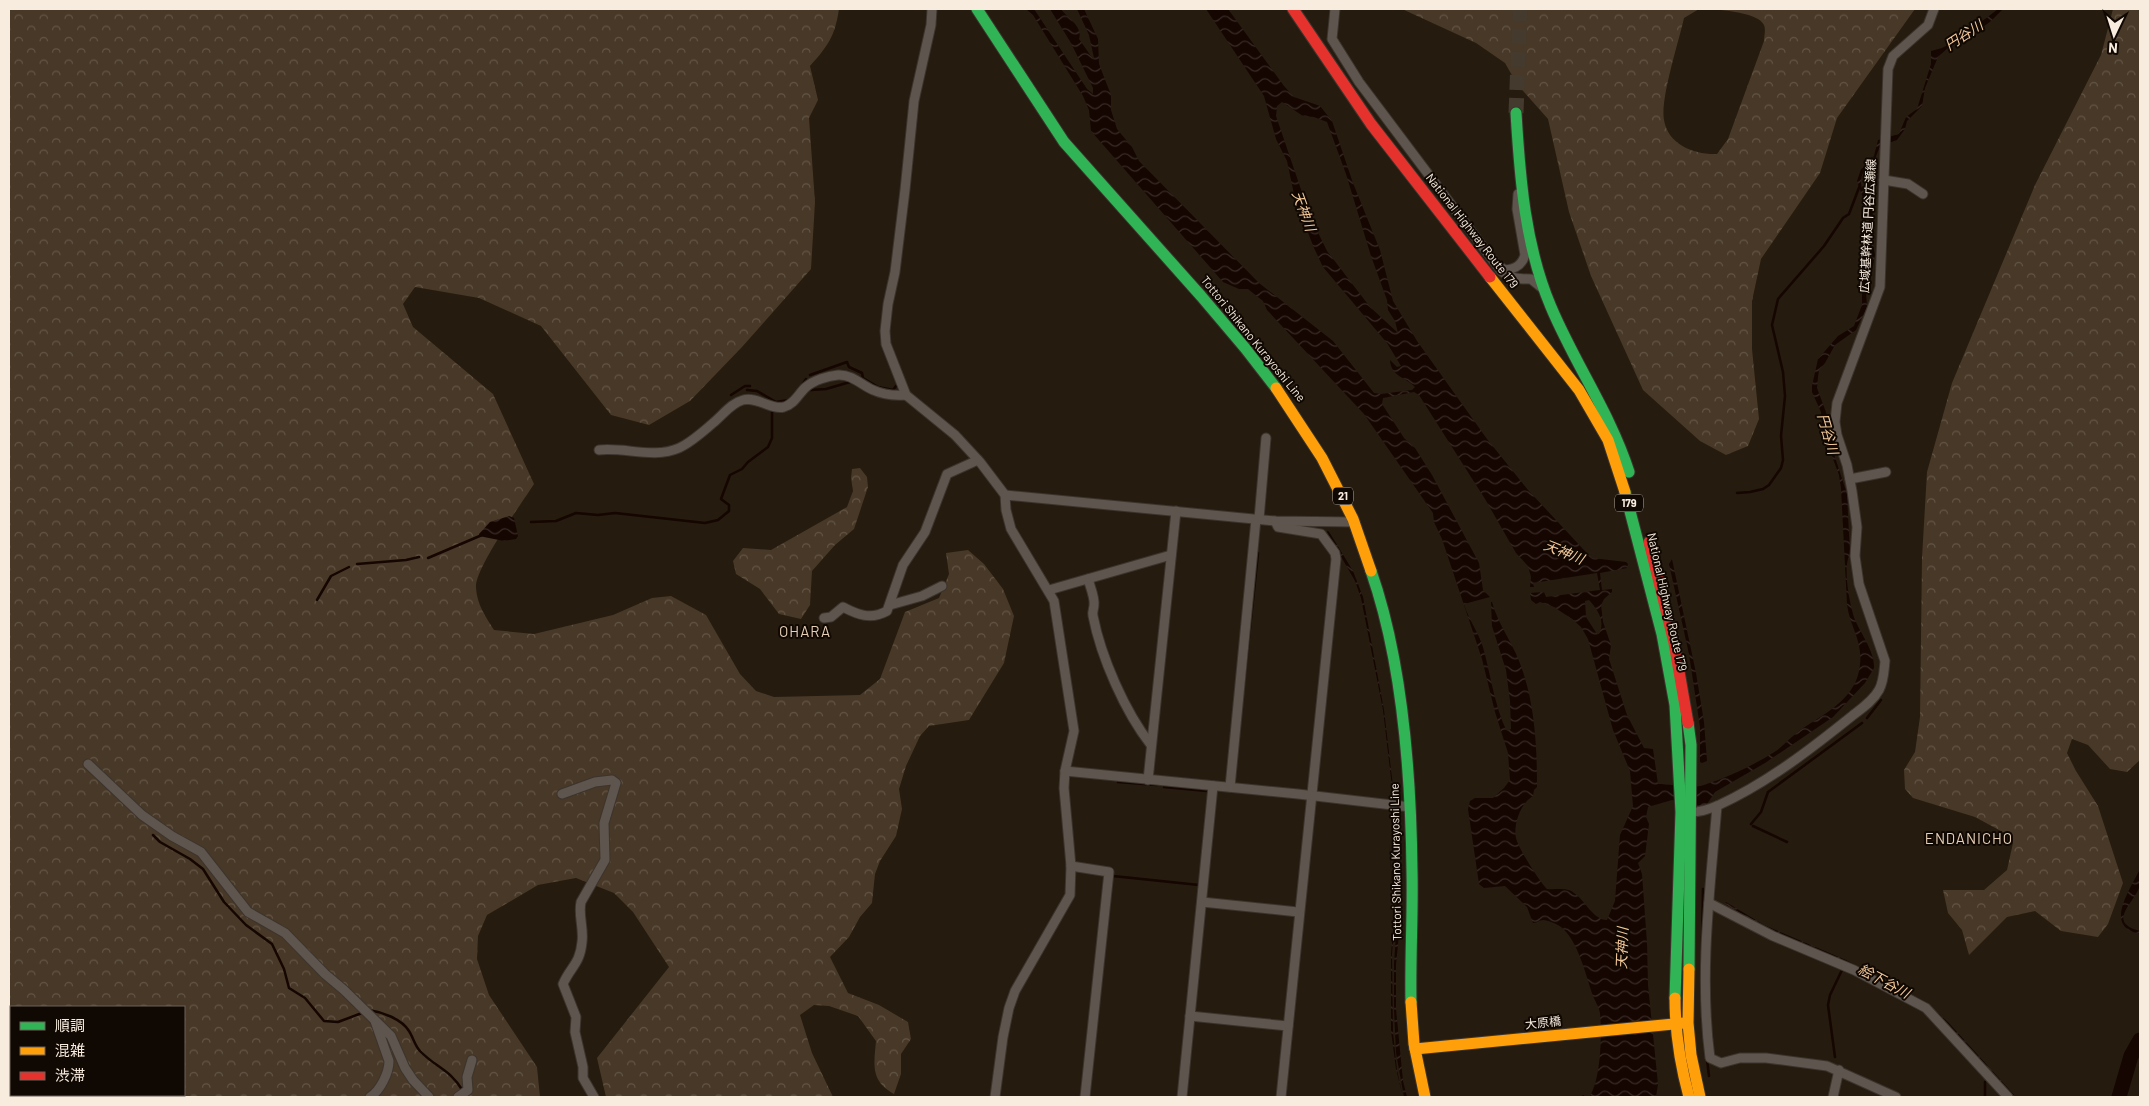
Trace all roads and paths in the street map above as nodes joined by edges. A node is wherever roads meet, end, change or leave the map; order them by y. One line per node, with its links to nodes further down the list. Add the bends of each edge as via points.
1 (932, 9): 14 (street, via 914,101 885,331 888,350)
2 (977, 9): 24 (main road, Tottori Shikano Kurayoshi Line / 21, via 1063,140 1219,317 1294,411 1338,484)
3 (1293, 9): 41 (main road, National Highway Route 179 / 179, via 1371,124 1579,390 1608,440 1631,509 1663,643 1675,705)
4 (1336, 9): 10 (street, via 1332,39 1359,82)
5 (1934, 9): 8 (street, 広域基幹林道 円谷広瀬線, via 1928,25 1893,56 1888,69)
6 (1516, 113): 7 (main road, National Highway Route 179 / 179)
7 (1520, 171): 10 (street, via 1516,209 1525,255 1523,262 1510,270); 11 (main road, National Highway Route 179 / 179, via 1531,240)
8 (1884, 180): 9 (street, via 1908,184); 19 (street, 広域基幹林道 円谷広瀬線, via 1880,287 1837,403 1837,435)
9 (1923, 194)
10 (1495, 263): 11 (street, via 1508,276 1531,279)
11 (1544, 290): 41 (main road, National Highway Route 179 / 179, via 1575,358 1621,444 1667,605 1687,699 1691,745)
12 (807, 374): 13 (street)
13 (812, 384): 14 (street, via 826,377 841,375 891,396); 16 (street, via 782,408 754,399 734,404 679,448 658,453 612,448)
14 (906, 395): 17 (street, via 956,435)
15 (1266, 438): 22 (street)
16 (600, 450)
17 (978, 460): 20 (street); 29 (street, via 947,474 925,532 903,565)
18 (1886, 472): 19 (street)
19 (1850, 480): 39 (street, 広域基幹林道 円谷広瀬線, via 1859,584 1885,660 1879,690 1868,703 1794,760)
20 (1005, 495): 21 (street); 28 (street, via 1011,529)
21 (1176, 511): 22 (street); 25 (street)
22 (1257, 519): 23 (street); 36 (street)
23 (1275, 522): 24 (street); 38 (street, via 1278,527 1321,534 1335,554)
24 (1355, 522): 40 (main road, Tottori Shikano Kurayoshi Line / 21, via 1386,625 1401,708)
25 (1171, 555): 26 (street); 31 (street)
26 (1088, 579): 28 (street); 31 (street, via 1095,606 1092,613 1102,647 1138,728)
27 (942, 586): 29 (street, via 925,595)
28 (1049, 590): 33 (street, via 1057,613 1074,731)
29 (890, 605): 30 (street, via 879,616 860,615 843,607 831,617)
30 (824, 618)
31 (1151, 745): 34 (street)
32 (88, 764): 47 (street, via 142,816 201,852 248,912 285,932)
33 (1066, 771): 34 (street); 42 (street, via 1064,788)
34 (1148, 780): 35 (street)
35 (1214, 786): 36 (street); 43 (street)
36 (1230, 787): 38 (street)
37 (562, 794): 57 (street, via 595,782 612,780 616,783 604,823 605,860 581,902 583,940 576,964 563,984 576,1017 575,1032 585,1084)
38 (1311, 795): 40 (street); 45 (street)
39 (1717, 806): 41 (street, 広域基幹林道 円谷広瀬線); 44 (street)
40 (1410, 807): 51 (main road, Tottori Shikano Kurayoshi Line / 21, via 1411,1014)
41 (1686, 812): 48 (main road, National Highway Route 179 / 179, via 1676,917); 49 (main road, National Highway Route 179 / 179)
42 (1071, 866): 58 (street, via 1070,895 1015,990 1009,1008); 59 (street, via 1108,872)
43 (1202, 902): 45 (street); 46 (street)
44 (1709, 903): 53 (street, via 1705,1023 1710,1058 1721,1063 1740,1058 1766,1058 1806,1062); 67 (street, via 1773,936 1854,970 1926,1008)
45 (1298, 912): 50 (street)
46 (1190, 1016): 50 (street); 60 (street)
47 (375, 1021): 54 (street, via 389,1066 376,1092); 55 (street, via 391,1036 405,1068)
48 (1675, 1023): 49 (main road, 大原橋); 51 (main road, 大原橋); 63 (main road, National Highway Route 179 / 179)
49 (1688, 1023): 64 (main road, National Highway Route 179 / 179)
50 (1288, 1026): 61 (street)
51 (1415, 1050): 62 (main road, Tottori Shikano Kurayoshi Line / 21)
52 (472, 1060): 56 (street, via 467,1077 468,1090)
53 (1839, 1070): 65 (street); 66 (street)
54 (370, 1097)
55 (429, 1097)
56 (458, 1097)
57 (594, 1097)
58 (995, 1097)
59 (1085, 1097)
60 (1182, 1097)
61 (1281, 1097)
62 (1424, 1097)
63 (1689, 1097)
64 (1700, 1097)
65 (1833, 1097)
66 (1896, 1097)
67 (2008, 1097)

